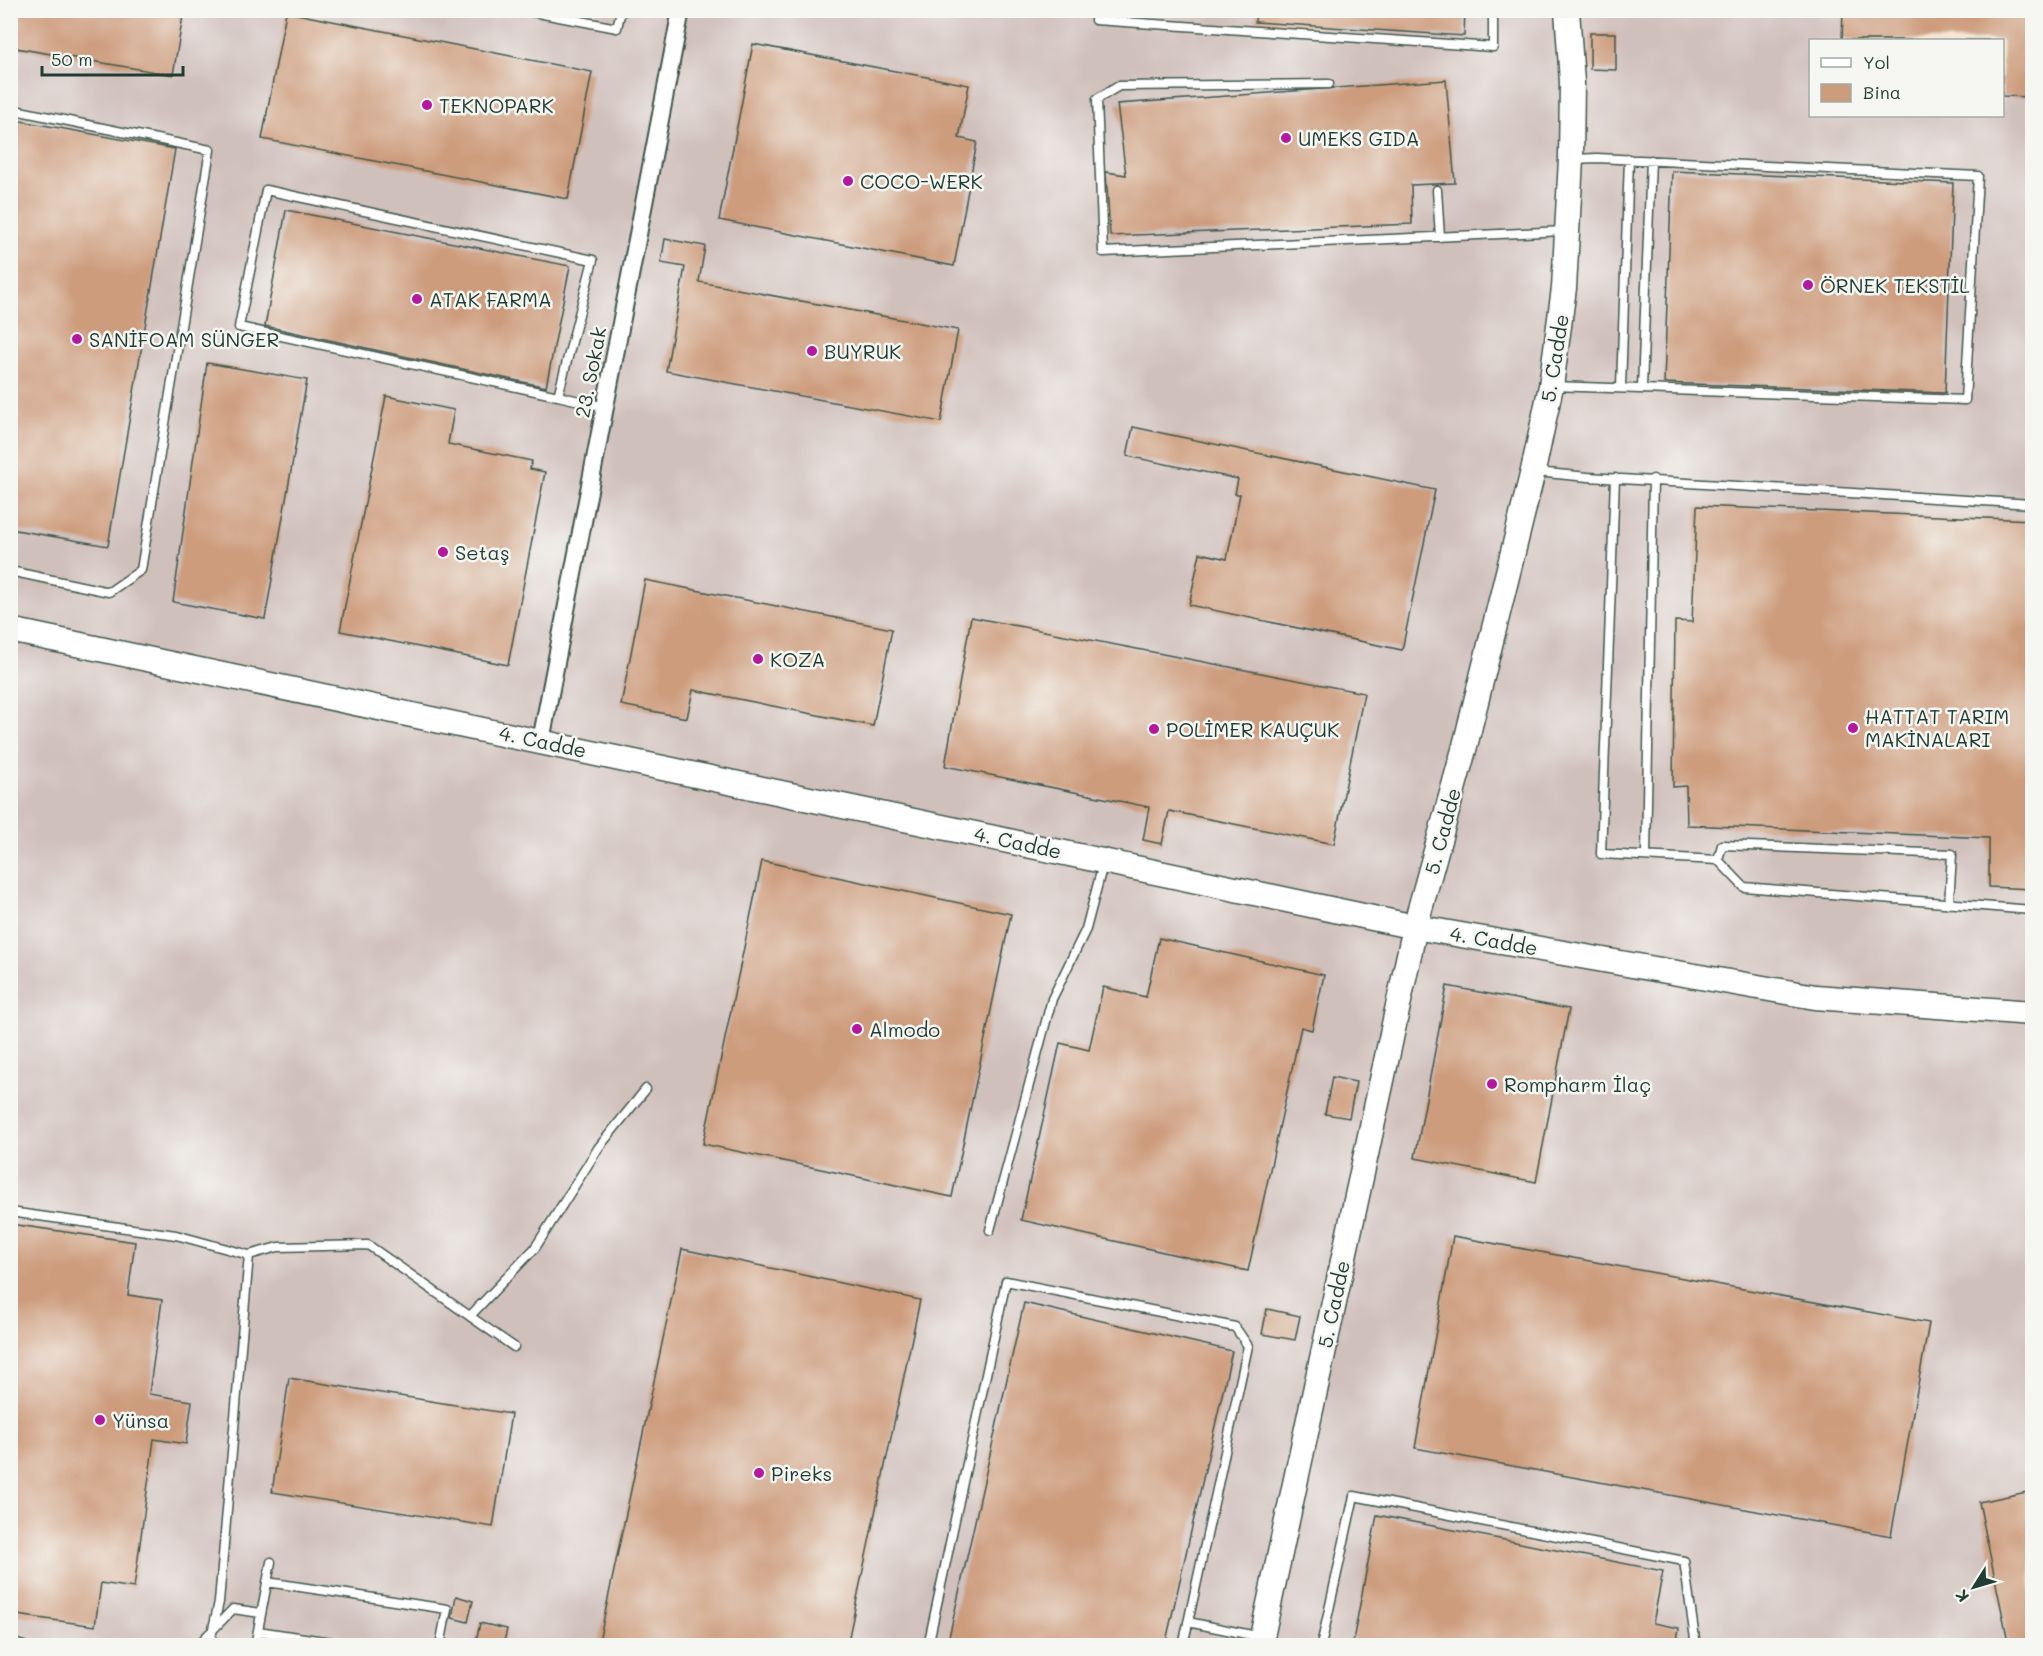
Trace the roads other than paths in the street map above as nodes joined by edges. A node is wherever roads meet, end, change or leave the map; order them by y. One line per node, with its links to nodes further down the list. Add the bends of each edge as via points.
1 (522, 10): 2 (lane, via 617,28)
2 (621, 10)
3 (681, 10): 19 (street, 23. Sokak)
4 (1096, 10): 5 (lane, via 1095,20 1493,47)
5 (1493, 10)
6 (1567, 10): 9 (street, 5. Cadde, via 1572,82)
7 (1329, 84): 14 (lane, via 1119,86 1097,99 1103,252)
8 (10, 109): 24 (lane, via 210,150 141,570 109,592)
9 (1571, 159): 10 (lane); 13 (street, 5. Cadde)
10 (1629, 159): 11 (lane); 16 (lane)
11 (1651, 160): 17 (lane); 17 (lane, via 1978,176 1965,400)
12 (1437, 190): 14 (lane)
13 (1567, 231): 14 (lane); 15 (street, 5. Cadde)
14 (1440, 237)
15 (1551, 386): 16 (lane); 20 (street, 5. Cadde)
16 (1621, 387): 17 (lane)
17 (1642, 388)
18 (558, 396): 18 (lane, via 593,260 266,190 239,327); 19 (lane)
19 (605, 407): 26 (street, 23. Sokak)
20 (1533, 471): 21 (lane); 32 (street, 5. Cadde, via 1465,746)
21 (1615, 478): 22 (lane); 27 (lane, via 1601,854)
22 (1653, 480): 23 (lane); 27 (lane)
23 (2032, 504)
24 (10, 571)
25 (10, 630): 26 (street, 4. Cadde)
26 (541, 741): 28 (street, 4. Cadde)
27 (1646, 856): 29 (lane)
28 (1104, 860): 32 (street, 4. Cadde); 36 (lane, via 1086,929 1052,999)
29 (1718, 860): 30 (lane, via 1744,887); 30 (lane, via 1722,845 1952,854)
30 (1949, 904): 31 (lane)
31 (2032, 910)
32 (1415, 927): 33 (street, 4. Cadde, via 1815,997); 46 (street, 5. Cadde)
33 (2032, 1013)
34 (646, 1089): 38 (lane, via 599,1147 535,1248)
35 (10, 1212): 37 (lane, via 176,1234)
36 (990, 1230)
37 (249, 1255): 38 (lane, via 278,1247 368,1245); 44 (lane, via 219,1602)
38 (470, 1316): 39 (lane)
39 (514, 1347)
40 (271, 1562): 41 (lane)
41 (267, 1582): 42 (lane); 53 (lane, via 447,1609)
42 (261, 1613): 44 (lane, via 233,1609); 45 (lane)
43 (1188, 1622): 46 (lane); 54 (lane, via 1248,1346 1235,1327 1006,1281); 55 (lane)
44 (213, 1630): 49 (lane); 50 (lane)
45 (258, 1631): 51 (lane); 52 (lane)
46 (1261, 1641)
47 (10, 1642): 48 (lane)
48 (24, 1646)
49 (197, 1646)
50 (209, 1646)
51 (255, 1646)
52 (357, 1646)
53 (440, 1646)
54 (928, 1646)
55 (1184, 1646)
56 (1321, 1646): 57 (lane, via 1354,1496 1683,1561)
57 (1696, 1646)

